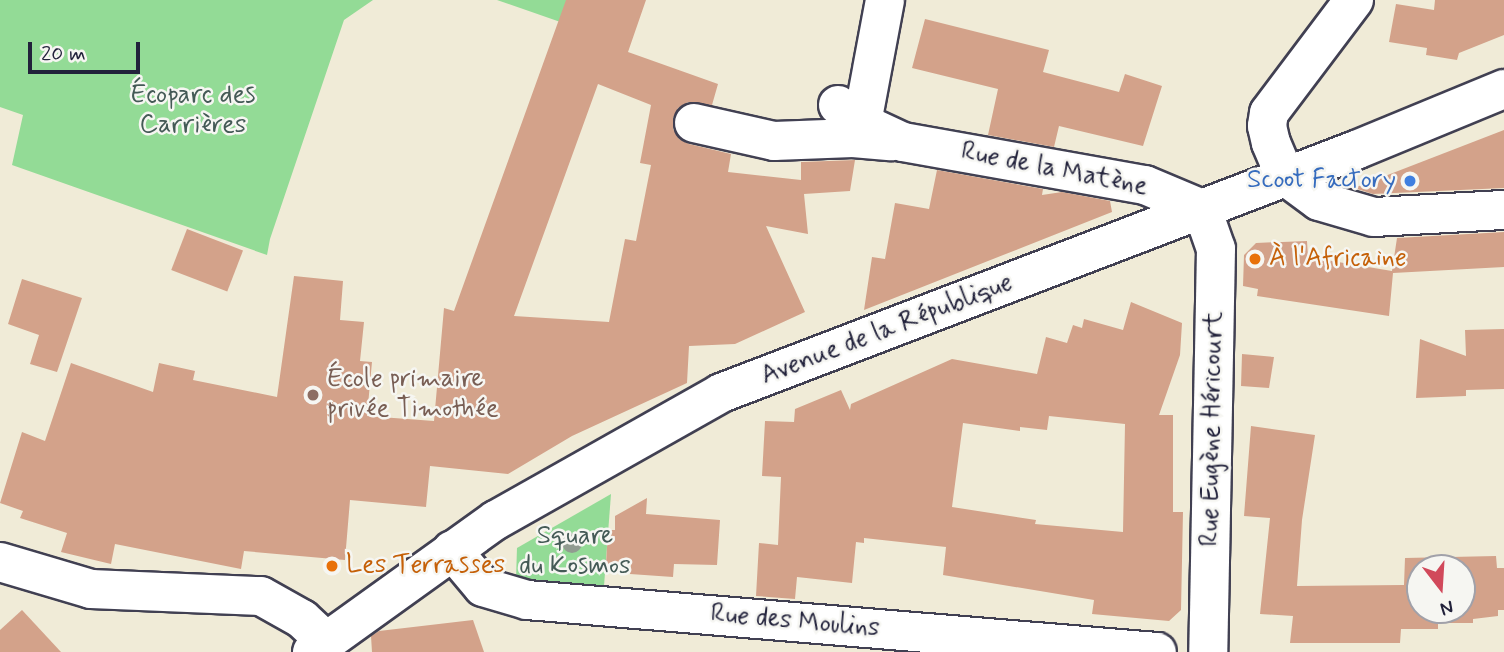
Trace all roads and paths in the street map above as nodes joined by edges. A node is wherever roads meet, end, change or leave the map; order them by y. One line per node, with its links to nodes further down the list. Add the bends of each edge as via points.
1 (885, 0): 5 (street, Rue de la Matène, via 850,114)
2 (1354, 0): 6 (street, via 1269,113 1269,135)
3 (1504, 89): 6 (street, Avenue de la République)
4 (694, 123): 5 (street, Rue de la Matène, via 774,141 853,138)
5 (903, 142): 7 (street, Rue de la Matène, via 1146,185)
6 (1285, 176): 7 (street, Avenue de la République); 8 (street, via 1319,201 1374,217)
7 (1202, 208): 9 (street, Avenue de la République, via 721,393 541,492); 13 (street, Rue Eugène Héricourt, via 1216,249)
8 (1504, 210)
9 (452, 550): 11 (street, Avenue de la République); 12 (street, Rue des Moulins, via 483,587 527,600)
10 (0, 562): 11 (street, via 91,589 261,596 302,619)
11 (319, 646)
12 (1157, 652)
13 (1208, 652)

